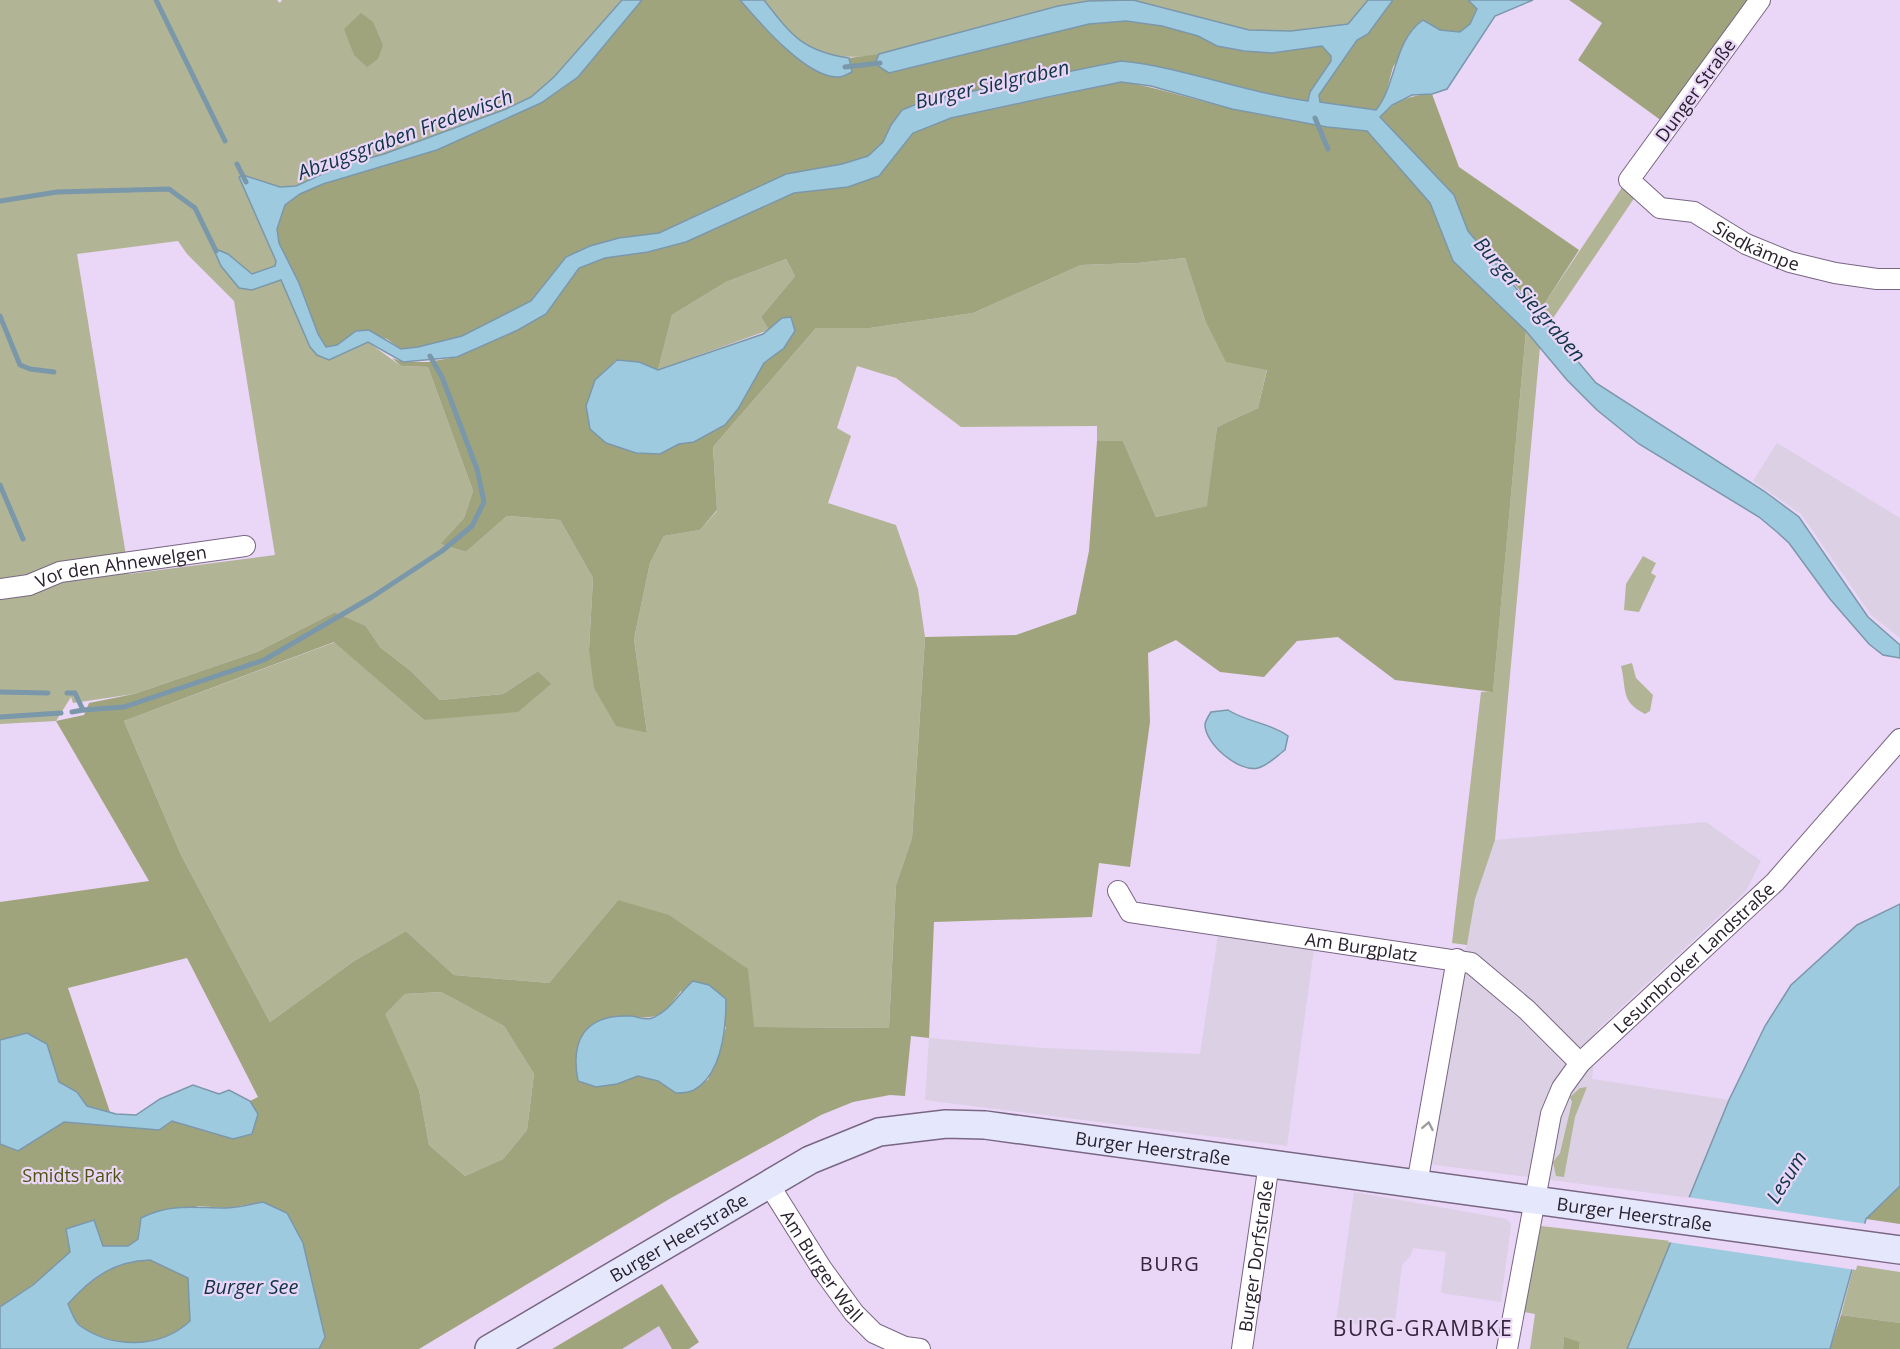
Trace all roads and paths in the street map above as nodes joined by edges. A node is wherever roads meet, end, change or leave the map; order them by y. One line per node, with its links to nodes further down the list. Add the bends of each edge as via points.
1 (1760, 0): 2 (street, Dunger Straße)
2 (1629, 180): 3 (street, Siedkämpe, via 1660,208 1694,212 1746,244 1790,262 1835,273)
3 (1900, 279)
4 (245, 546): 5 (street, Vor den Ahnewelgen, via 60,572 29,585)
5 (0, 589)
6 (1900, 739): 9 (street, Lesumbroker Landstraße, via 1775,882)
7 (1118, 891): 8 (street, Am Burgplatz, via 1130,912)
8 (1457, 959): 9 (street, Am Burgplatz, via 1471,963 1527,1010); 12 (street, one-way to 8)
9 (1580, 1063): 13 (street, Lesumbroker Landstraße, via 1562,1088 1551,1113)
10 (1269, 1163): 11 (main road, Burger Heerstraße, via 985,1125 946,1124 879,1132 810,1160); 12 (main road, Burger Heerstraße); 17 (street, Burger Dorfstraße)
11 (768, 1183): 15 (main road, Burger Heerstraße); 16 (street, Am Burger Wall, via 854,1313 873,1333 905,1347)
12 (1417, 1184): 13 (main road, Burger Heerstraße)
13 (1534, 1201): 14 (main road, Burger Heerstraße); 18 (street, Lesumbroker Landstraße)
14 (1900, 1250)
15 (489, 1349)
16 (921, 1349)
17 (1242, 1349)
18 (1507, 1349)

